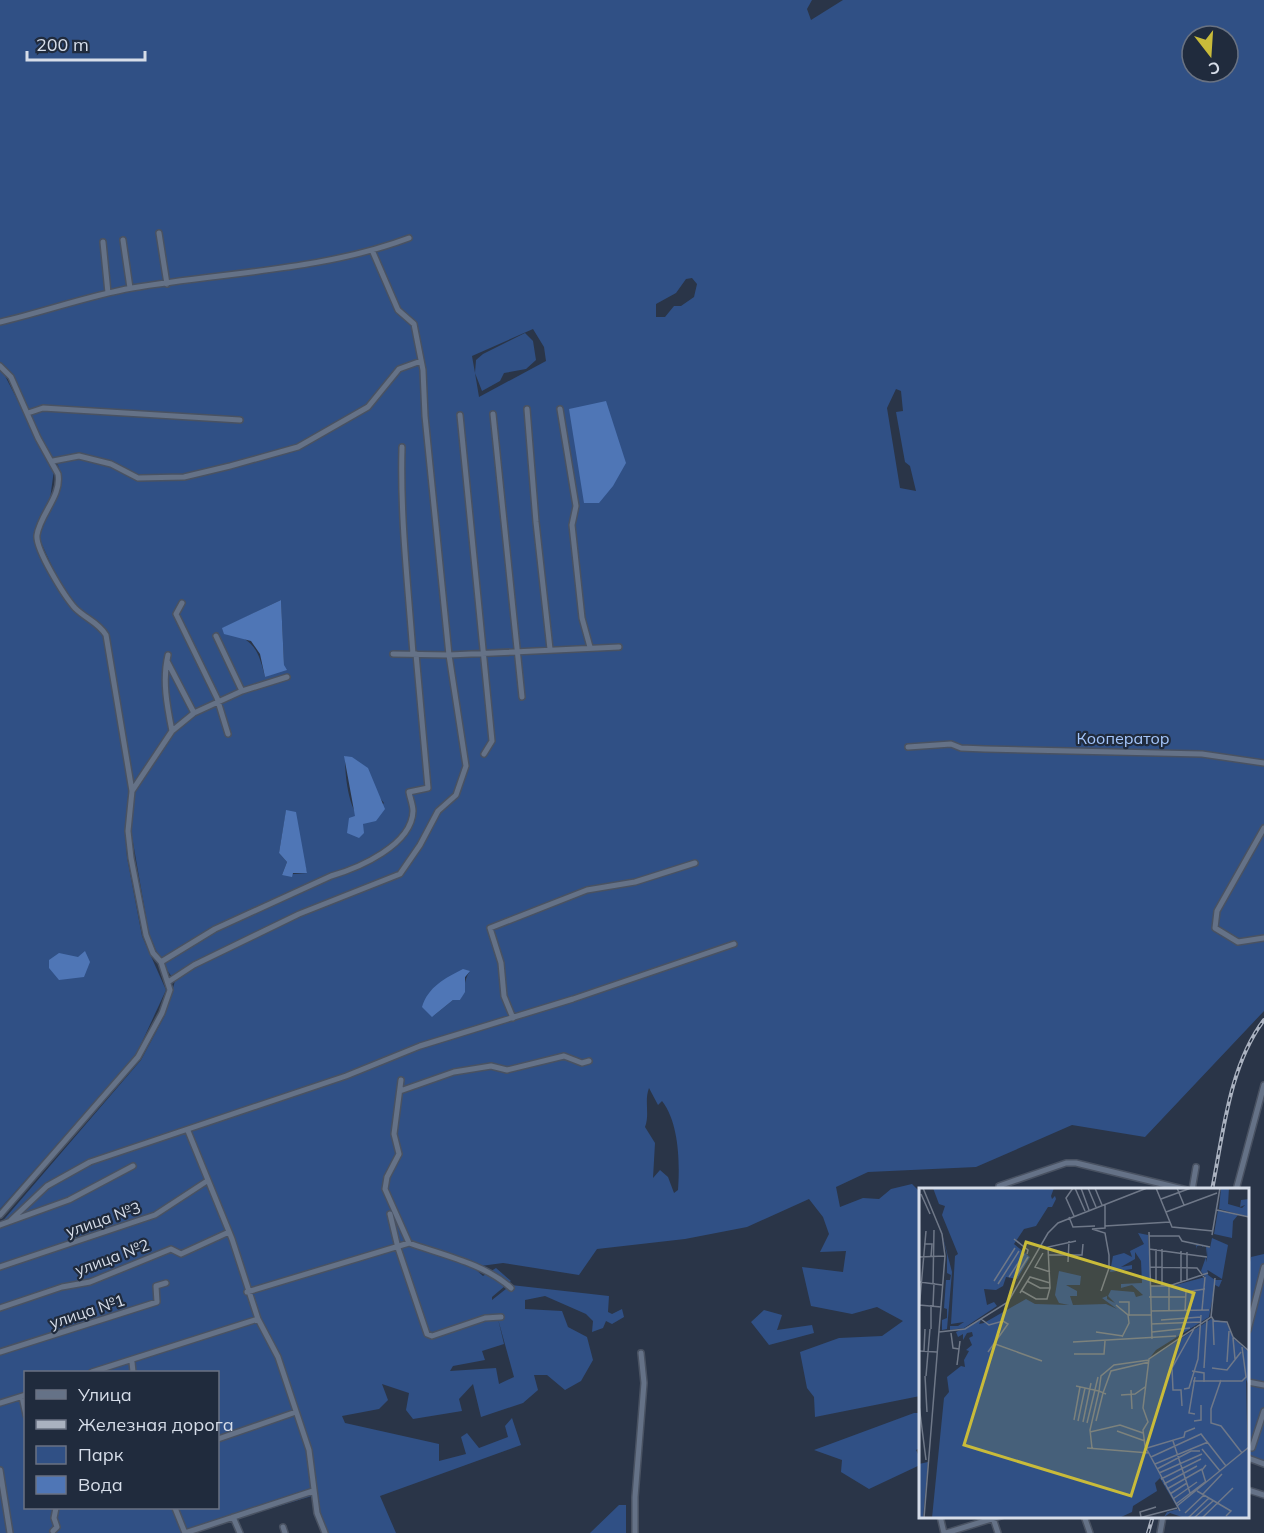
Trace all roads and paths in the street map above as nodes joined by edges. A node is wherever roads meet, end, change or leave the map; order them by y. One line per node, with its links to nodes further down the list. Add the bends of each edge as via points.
1 (159, 233): 6 (street)
2 (409, 238): 5 (street)
3 (123, 240): 7 (street)
4 (103, 242): 8 (street)
5 (372, 250): 6 (street); 10 (street, via 398,310 414,324)
6 (167, 284): 7 (street)
7 (130, 288): 8 (street)
8 (108, 293): 9 (street)
9 (0, 322)
10 (421, 361): 19 (street, via 399,369 368,407 298,447 237,464 184,477 138,478 111,464 79,456); 29 (street)
11 (0, 366): 14 (street, via 11,377)
12 (527, 409): 24 (street)
13 (560, 409): 22 (street, via 576,506 572,525 582,618)
14 (28, 413): 17 (street, via 43,408); 19 (street)
15 (493, 414): 25 (street)
16 (460, 415): 26 (street)
17 (240, 420)
18 (402, 447): 28 (street, via 401,519)
19 (53, 461): 40 (street, via 59,481 37,538 58,585 106,635)
20 (182, 603): 33 (street, via 176,614 178,623)
21 (216, 636): 31 (street)
22 (590, 647): 23 (street); 24 (street)
23 (619, 647)
24 (550, 650): 25 (street)
25 (517, 651): 26 (street); 32 (street)
26 (483, 652): 29 (street); 38 (street, via 492,741)
27 (393, 654): 28 (street)
28 (415, 654): 29 (street); 45 (street, via 428,788 410,792 410,824 386,852 215,929)
29 (449, 655): 46 (street, via 466,766 456,795 438,811 400,874 299,914 194,965)
30 (287, 677): 31 (street)
31 (242, 690): 33 (street)
32 (522, 697)
33 (218, 702): 34 (street); 36 (street)
34 (194, 713): 35 (street); 35 (street, via 167,658 166,700)
35 (172, 731): 40 (street)
36 (228, 734)
37 (908, 747): 39 (street, via 951,744 961,748 1202,754)
38 (484, 754)
39 (1264, 763)
40 (132, 791): 45 (street, via 128,831 131,858 146,935)
41 (1264, 828): 43 (street, via 1222,901 1215,928 1238,942)
42 (694, 863): 47 (street, via 635,882 587,891 490,928 501,963 504,996)
43 (1264, 938)
44 (734, 944): 47 (street)
45 (161, 962): 46 (street)
46 (168, 982): 61 (street, via 170,990 162,1013 138,1057)
47 (513, 1018): 52 (street, via 420,1046)
48 (589, 1061): 51 (street, via 582,1063 564,1056 507,1070 491,1066 454,1072)
49 (401, 1080): 51 (street)
50 (1264, 1085): 59 (street)
51 (400, 1091): 65 (street, via 394,1134 399,1154 385,1189)
52 (188, 1131): 55 (street); 62 (street, via 130,1147 72,1170 47,1186)
53 (133, 1166): 62 (street, via 69,1200)
54 (1196, 1167): 58 (street)
55 (207, 1180): 64 (street); 67 (street, улица №3, via 155,1215)
56 (1000, 1188): 57 (street, via 1066,1163 1076,1163)
57 (1182, 1188)
58 (1191, 1188)
59 (1237, 1188)
60 (390, 1214): 66 (street)
61 (0, 1215)
62 (10, 1221): 63 (street)
63 (0, 1225)
64 (229, 1232): 71 (street); 72 (street, улица №2, via 181,1254 171,1249 90,1282)
65 (409, 1243): 66 (street); 70 (street, via 486,1271)
66 (398, 1248): 71 (street); 73 (street, via 427,1334 432,1336 485,1318)
67 (0, 1267)
68 (1264, 1267): 75 (street)
69 (166, 1284): 76 (street, улица №1, via 156,1287 157,1302)
70 (511, 1288)
71 (248, 1292): 74 (street)
72 (0, 1308)
73 (501, 1317)
74 (258, 1319): 78 (street); 85 (street, via 278,1357)
75 (1249, 1326)
76 (0, 1352)
77 (641, 1353): 108 (street, via 644,1383)
78 (132, 1362): 79 (street); 80 (street)
79 (96, 1371)
80 (133, 1371)
81 (1249, 1382): 82 (street)
82 (1264, 1385)
83 (24, 1396): 84 (street)
84 (0, 1403)
85 (296, 1412): 87 (street); 93 (street, via 309,1450)
86 (1264, 1412): 88 (street)
87 (219, 1439)
88 (1252, 1448)
89 (1249, 1458): 90 (street)
90 (1264, 1464)
91 (0, 1470): 104 (street)
92 (1249, 1490): 94 (street)
93 (313, 1491): 97 (street); 107 (street)
94 (1264, 1495)
95 (56, 1509): 102 (street, via 57,1527)
96 (175, 1509): 105 (street)
97 (233, 1516): 103 (street); 106 (street)
98 (941, 1518): 109 (street)
99 (993, 1518): 109 (street); 110 (street)
100 (1085, 1518): 111 (street)
101 (1163, 1518): 112 (street)
102 (53, 1532)
103 (193, 1532): 105 (street)
104 (10, 1533)
105 (185, 1533)
106 (240, 1533)
107 (325, 1533)
108 (636, 1533)
109 (945, 1533)
110 (998, 1533)
111 (1090, 1533)
112 (1160, 1533)

